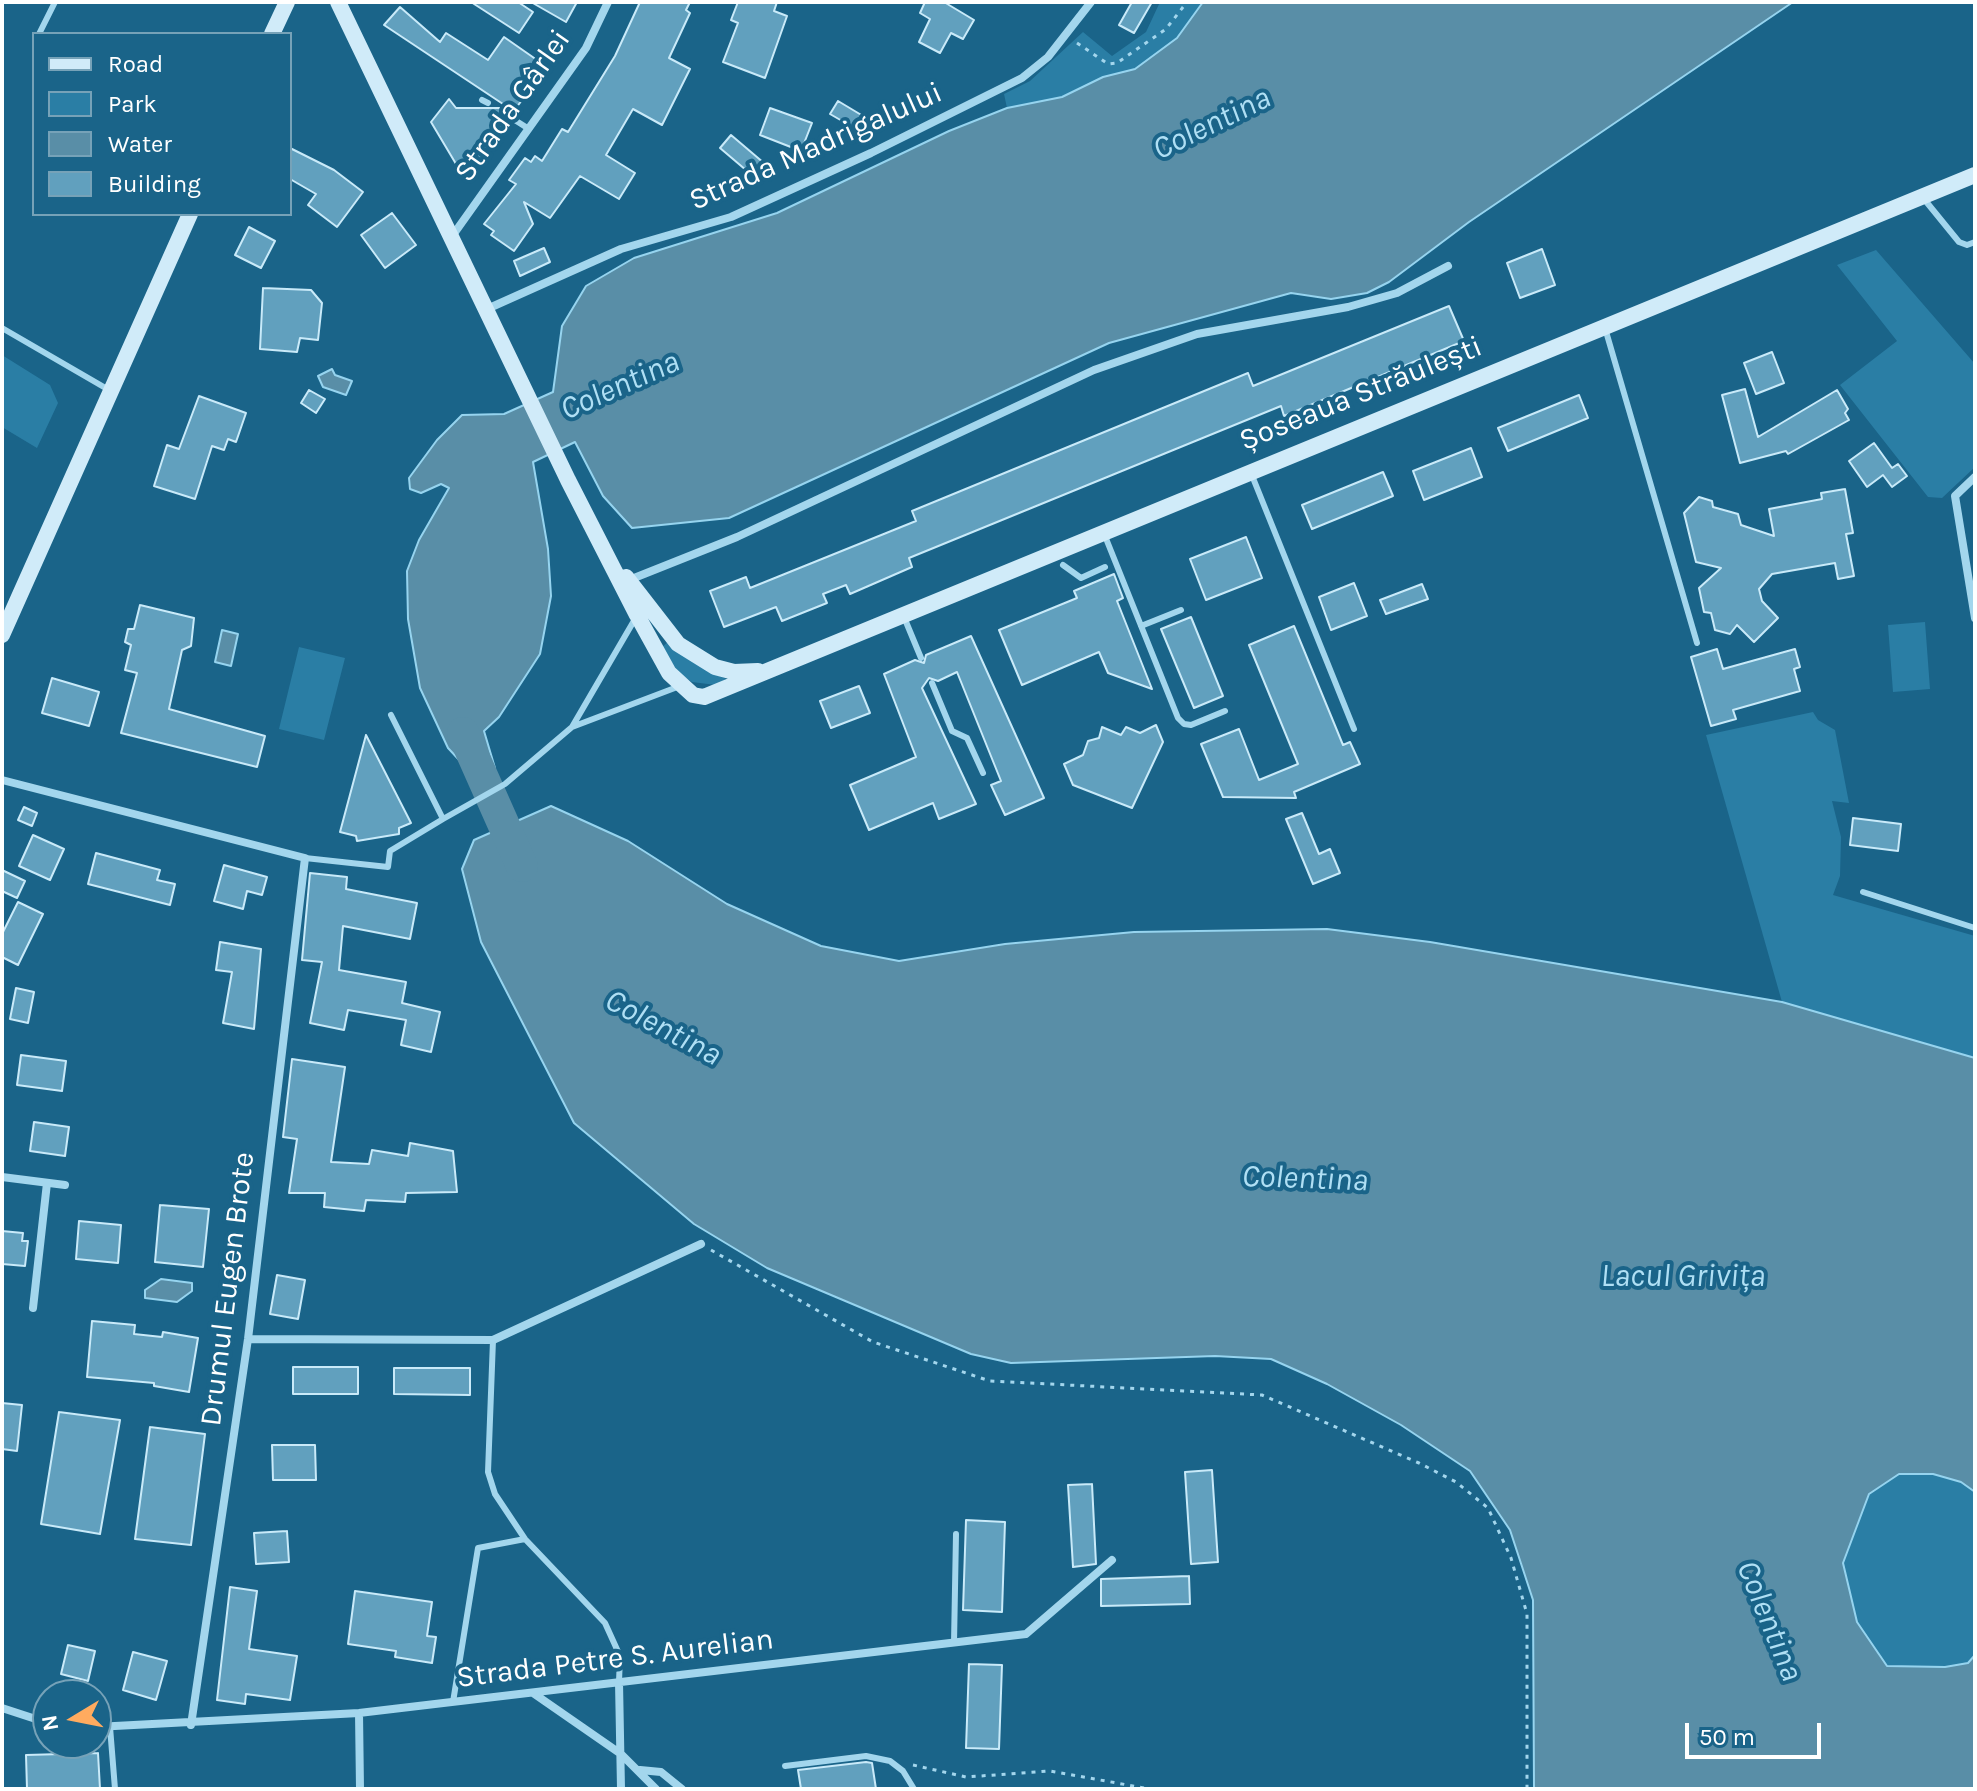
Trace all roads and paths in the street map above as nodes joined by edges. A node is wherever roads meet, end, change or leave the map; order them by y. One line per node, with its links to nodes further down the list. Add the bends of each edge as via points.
1 (55, 2): 7 (lane)
2 (287, 2): 8 (street)
3 (338, 2): 15 (street)
4 (608, 2): 11 (street, Strada Gârlei, via 586,48)
5 (1091, 2): 9 (street, Strada Madrigalului)
6 (1187, 2): 9 (path, via 1166,29 1117,63 1108,64)
7 (40, 32)
8 (273, 32)
9 (1065, 36): 18 (street, Strada Madrigalului, via 1022,78 871,153 731,217 621,249)
10 (510, 117): 11 (lane)
11 (529, 129): 15 (street, Strada Gârlei)
12 (1975, 175): 13 (street, Șoseaua Străulești)
13 (1922, 196): 16 (lane, via 1959,242); 19 (street, Șoseaua Străulești)
14 (189, 216): 21 (street)
15 (453, 235): 18 (street)
16 (1975, 242)
17 (1448, 266): 28 (street, via 1397,293 1197,334 1094,370 737,537)
18 (487, 309): 25 (street)
19 (1604, 325): 22 (street, Șoseaua Străulești); 36 (lane)
20 (2, 328): 21 (lane)
21 (109, 390): 35 (street)
22 (1250, 470): 24 (street, Șoseaua Străulești); 44 (lane)
23 (1975, 477): 29 (street, via 1955,496)
24 (1103, 531): 31 (street, Șoseaua Străulești); 34 (lane)
25 (599, 540): 28 (street); 32 (street)
26 (1063, 565): 27 (lane, via 1081,578)
27 (1105, 567)
28 (628, 580): 38 (street, via 678,644 700,659 734,672)
29 (1973, 589): 33 (street)
30 (1181, 610): 34 (lane)
31 (903, 613): 37 (lane); 38 (street, Șoseaua Străulești)
32 (637, 615): 40 (street); 43 (lane)
33 (1975, 618)
34 (1141, 626): 41 (lane, via 1178,718 1184,724)
35 (2, 635)
36 (1697, 643)
37 (921, 658)
38 (770, 669): 40 (street, Șoseaua Străulești, via 713,696 693,695)
39 (932, 683): 45 (lane, via 952,731 967,738)
40 (680, 686): 43 (lane)
41 (1225, 711)
42 (391, 715): 47 (lane)
43 (572, 727): 47 (lane, via 505,784)
44 (1354, 729)
45 (983, 773)
46 (2, 780): 48 (street)
47 (443, 819): 48 (lane, via 390,851 388,867)
48 (305, 858): 56 (street, Drumul Eugen Brote)
49 (1863, 892): 50 (lane)
50 (1975, 928)
51 (2, 1177): 52 (street)
52 (47, 1183): 53 (street); 55 (street)
53 (65, 1185)
54 (701, 1244): 57 (street); 82 (path, via 873,1342 990,1381 1262,1395 1456,1482 1488,1508 1511,1558 1527,1614)
55 (33, 1308)
56 (248, 1339): 57 (street); 68 (street, Drumul Eugen Brote)
57 (493, 1340): 59 (lane, via 488,1472 495,1494)
58 (956, 1534): 61 (lane)
59 (525, 1539): 62 (lane, via 605,1623 620,1656); 64 (lane, via 478,1548)
60 (1112, 1560): 61 (street, Strada Petre S. Aurelian, via 1026,1634)
61 (954, 1643): 62 (street, Strada Petre S. Aurelian)
62 (619, 1682): 63 (street, Strada Petre S. Aurelian); 71 (street)
63 (533, 1693): 64 (street, Strada Petre S. Aurelian); 71 (street)
64 (453, 1702): 66 (street, Strada Petre S. Aurelian)
65 (2, 1708): 67 (street)
66 (359, 1713): 68 (street, Strada Petre S. Aurelian); 76 (street)
67 (32, 1718)
68 (191, 1725): 69 (street, Strada Petre S. Aurelian)
69 (112, 1727)
70 (112, 1752): 75 (lane)
71 (621, 1754): 74 (street); 77 (street)
72 (890, 1761): 73 (lane, via 866,1756); 80 (lane); 81 (path, via 966,1777 1050,1771)
73 (785, 1766)
74 (640, 1770): 78 (street); 79 (street, via 661,1772)
75 (115, 1789)
76 (360, 1789)
77 (621, 1789)
78 (656, 1789)
79 (682, 1789)
80 (914, 1789)
81 (1150, 1789)
82 (1527, 1789)

